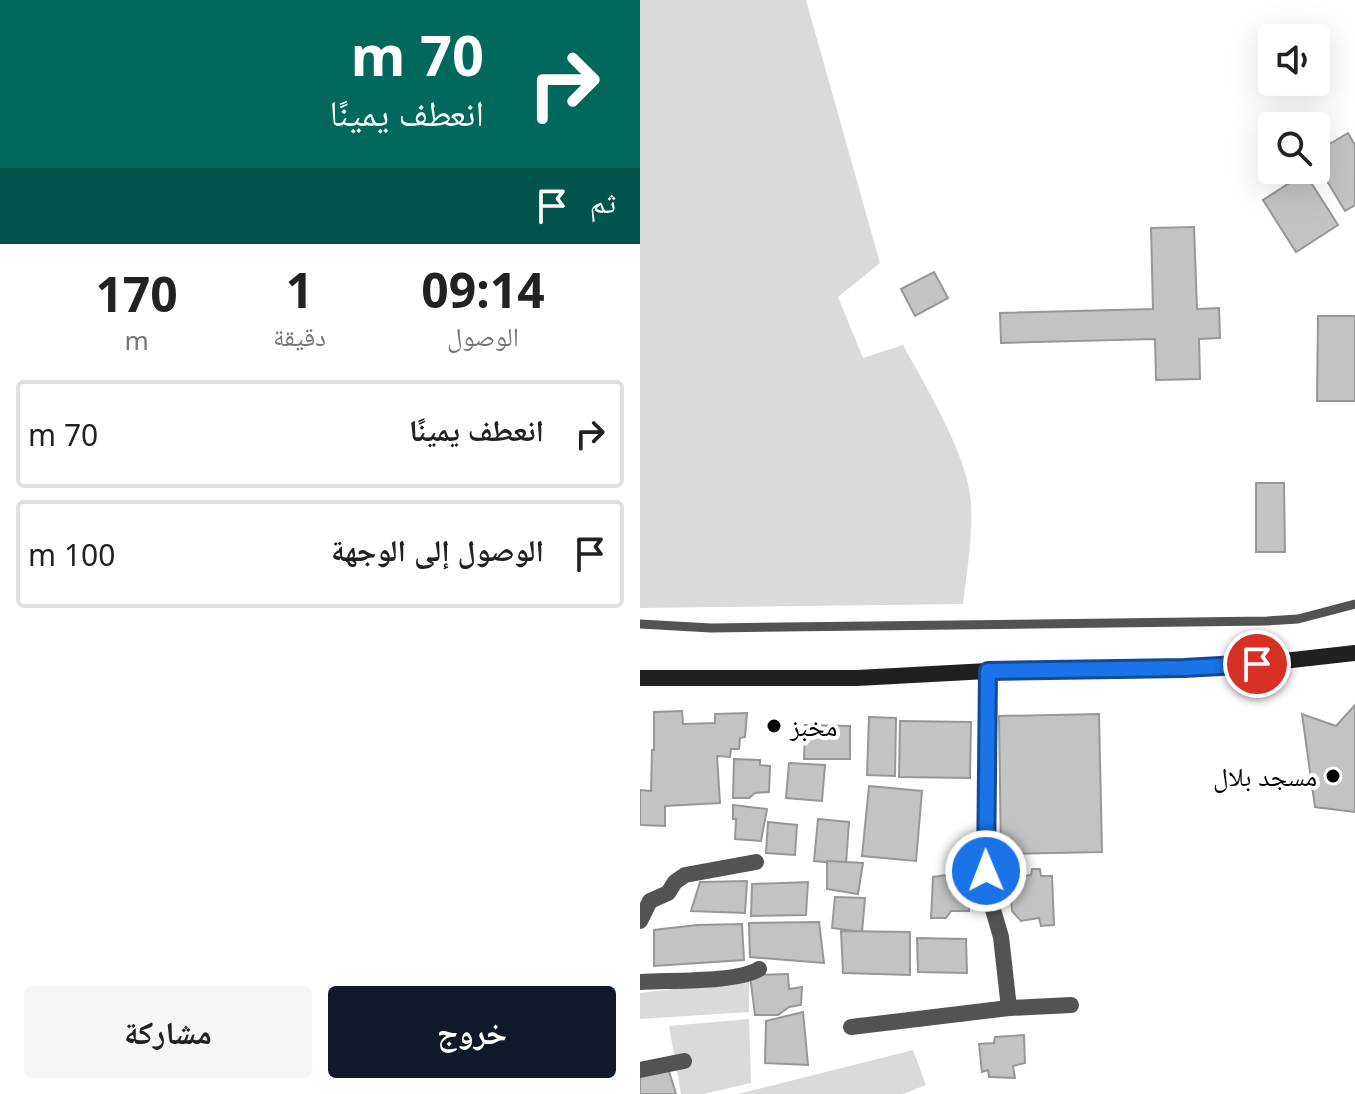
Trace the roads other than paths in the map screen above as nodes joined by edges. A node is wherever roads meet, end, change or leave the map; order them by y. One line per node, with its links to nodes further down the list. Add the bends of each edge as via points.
1 (1355, 604): 2 (lane, via 1267,621 711,628)
2 (640, 624)
3 (1355, 645): 4 (main road)
4 (1346, 653): 5 (main road, via 1184,668)
5 (988, 671): 6 (main road, via 857,678); 12 (street, via 987,889 1001,937)
6 (640, 678)
7 (756, 862): 8 (street, via 685,875 668,893 650,901)
8 (640, 921)
9 (759, 969): 10 (street, via 750,975)
10 (640, 982)
11 (1071, 1005): 12 (street)
12 (1009, 1008): 13 (street)
13 (851, 1027)
14 (684, 1061): 15 (street)
15 (640, 1070)

